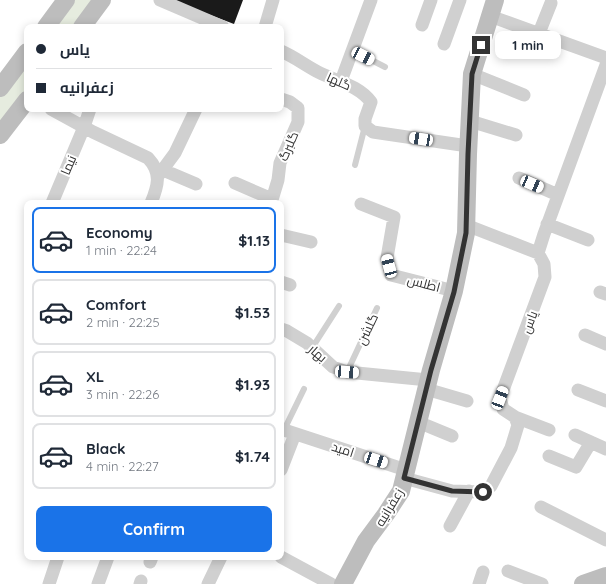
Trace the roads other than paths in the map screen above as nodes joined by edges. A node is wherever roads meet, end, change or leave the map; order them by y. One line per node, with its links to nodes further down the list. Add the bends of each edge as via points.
1 (66, 0): 10 (street)
2 (102, 0): 11 (street)
3 (160, 0): 12 (street)
4 (274, 0): 13 (street)
5 (371, 0): 17 (street)
6 (431, 0): 14 (street)
7 (460, 0): 16 (street)
8 (551, 3): 15 (street)
9 (493, 8): 15 (street); 23 (street, زعفرانیه)
10 (48, 24)
11 (84, 24)
12 (216, 24)
13 (266, 24)
14 (422, 25)
15 (539, 33): 20 (street)
16 (444, 44)
17 (352, 50): 22 (lane); 24 (street)
18 (284, 52): 24 (street, گلها, via 320,73)
19 (24, 56): 25 (street)
20 (606, 58)
21 (606, 65): 43 (street)
22 (385, 67)
23 (472, 74): 26 (street); 32 (street, زعفرانیه)
24 (341, 81): 33 (street, گلها, via 365,94 371,102)
25 (1, 87)
26 (524, 96)
27 (284, 100): 47 (street, گلبرگ, via 298,108 298,122 280,163)
28 (24, 104): 35 (street)
29 (56, 112): 34 (street)
30 (89, 112): 34 (street, نیما)
31 (195, 112): 39 (street, via 175,152)
32 (470, 121): 36 (street); 37 (street, زعفرانیه)
33 (365, 126): 37 (street, via 373,132); 38 (lane)
34 (84, 127): 39 (street, via 148,158); 44 (street, نیما)
35 (0, 135)
36 (516, 135)
37 (468, 146): 50 (street, زعفرانیه)
38 (355, 165)
39 (160, 173): 42 (street); 45 (street)
40 (519, 178): 43 (street)
41 (235, 183): 46 (street)
42 (196, 184)
43 (558, 195): 49 (street)
44 (53, 200)
45 (152, 200)
46 (270, 200)
47 (272, 200)
48 (361, 204): 55 (street, اطلس, via 394,217 387,258 392,275)
49 (547, 224): 52 (street); 54 (street)
50 (466, 225): 54 (street); 55 (street, زعفرانیه)
51 (284, 236): 53 (street)
52 (588, 240)
53 (311, 242)
54 (538, 253): 68 (street, یاس, via 544,264 545,277 500,398 503,409)
55 (454, 292): 63 (street, زعفرانیه)
56 (339, 306): 61 (lane)
57 (377, 308): 62 (lane, گلشن)
58 (284, 330): 61 (street, بهار)
59 (585, 335): 60 (street)
60 (606, 344)
61 (312, 348): 62 (street, بهار, via 334,367)
62 (347, 372): 63 (street, بهار)
63 (427, 384): 66 (street, بهار); 69 (street, زعفرانیه)
64 (304, 389): 71 (lane)
65 (578, 390): 67 (street)
66 (467, 401)
67 (606, 401)
68 (515, 417): 70 (street); 79 (street, via 518,424 511,448 491,486 483,492)
69 (418, 422): 73 (street); 78 (street, زعفرانیه)
70 (549, 430)
71 (287, 431): 76 (street); 78 (street, امید)
72 (575, 435): 74 (street)
73 (452, 436)
74 (591, 442): 75 (street); 77 (street, via 576,467)
75 (606, 449)
76 (284, 450)
77 (549, 456)
78 (405, 474): 79 (street, via 452,491); 93 (street, زعفرانیه, via 401,491 366,541)
79 (469, 492): 81 (street)
80 (541, 507): 82 (street)
81 (450, 526)
82 (606, 540)
83 (284, 559): 92 (street)
84 (57, 560): 89 (street)
85 (107, 560): 90 (street)
86 (220, 560): 91 (street)
87 (508, 571): 94 (street)
88 (606, 576): 95 (street)
89 (49, 584)
90 (98, 584)
91 (208, 584)
92 (331, 584)
93 (343, 584)
94 (542, 584)
95 (583, 584)

